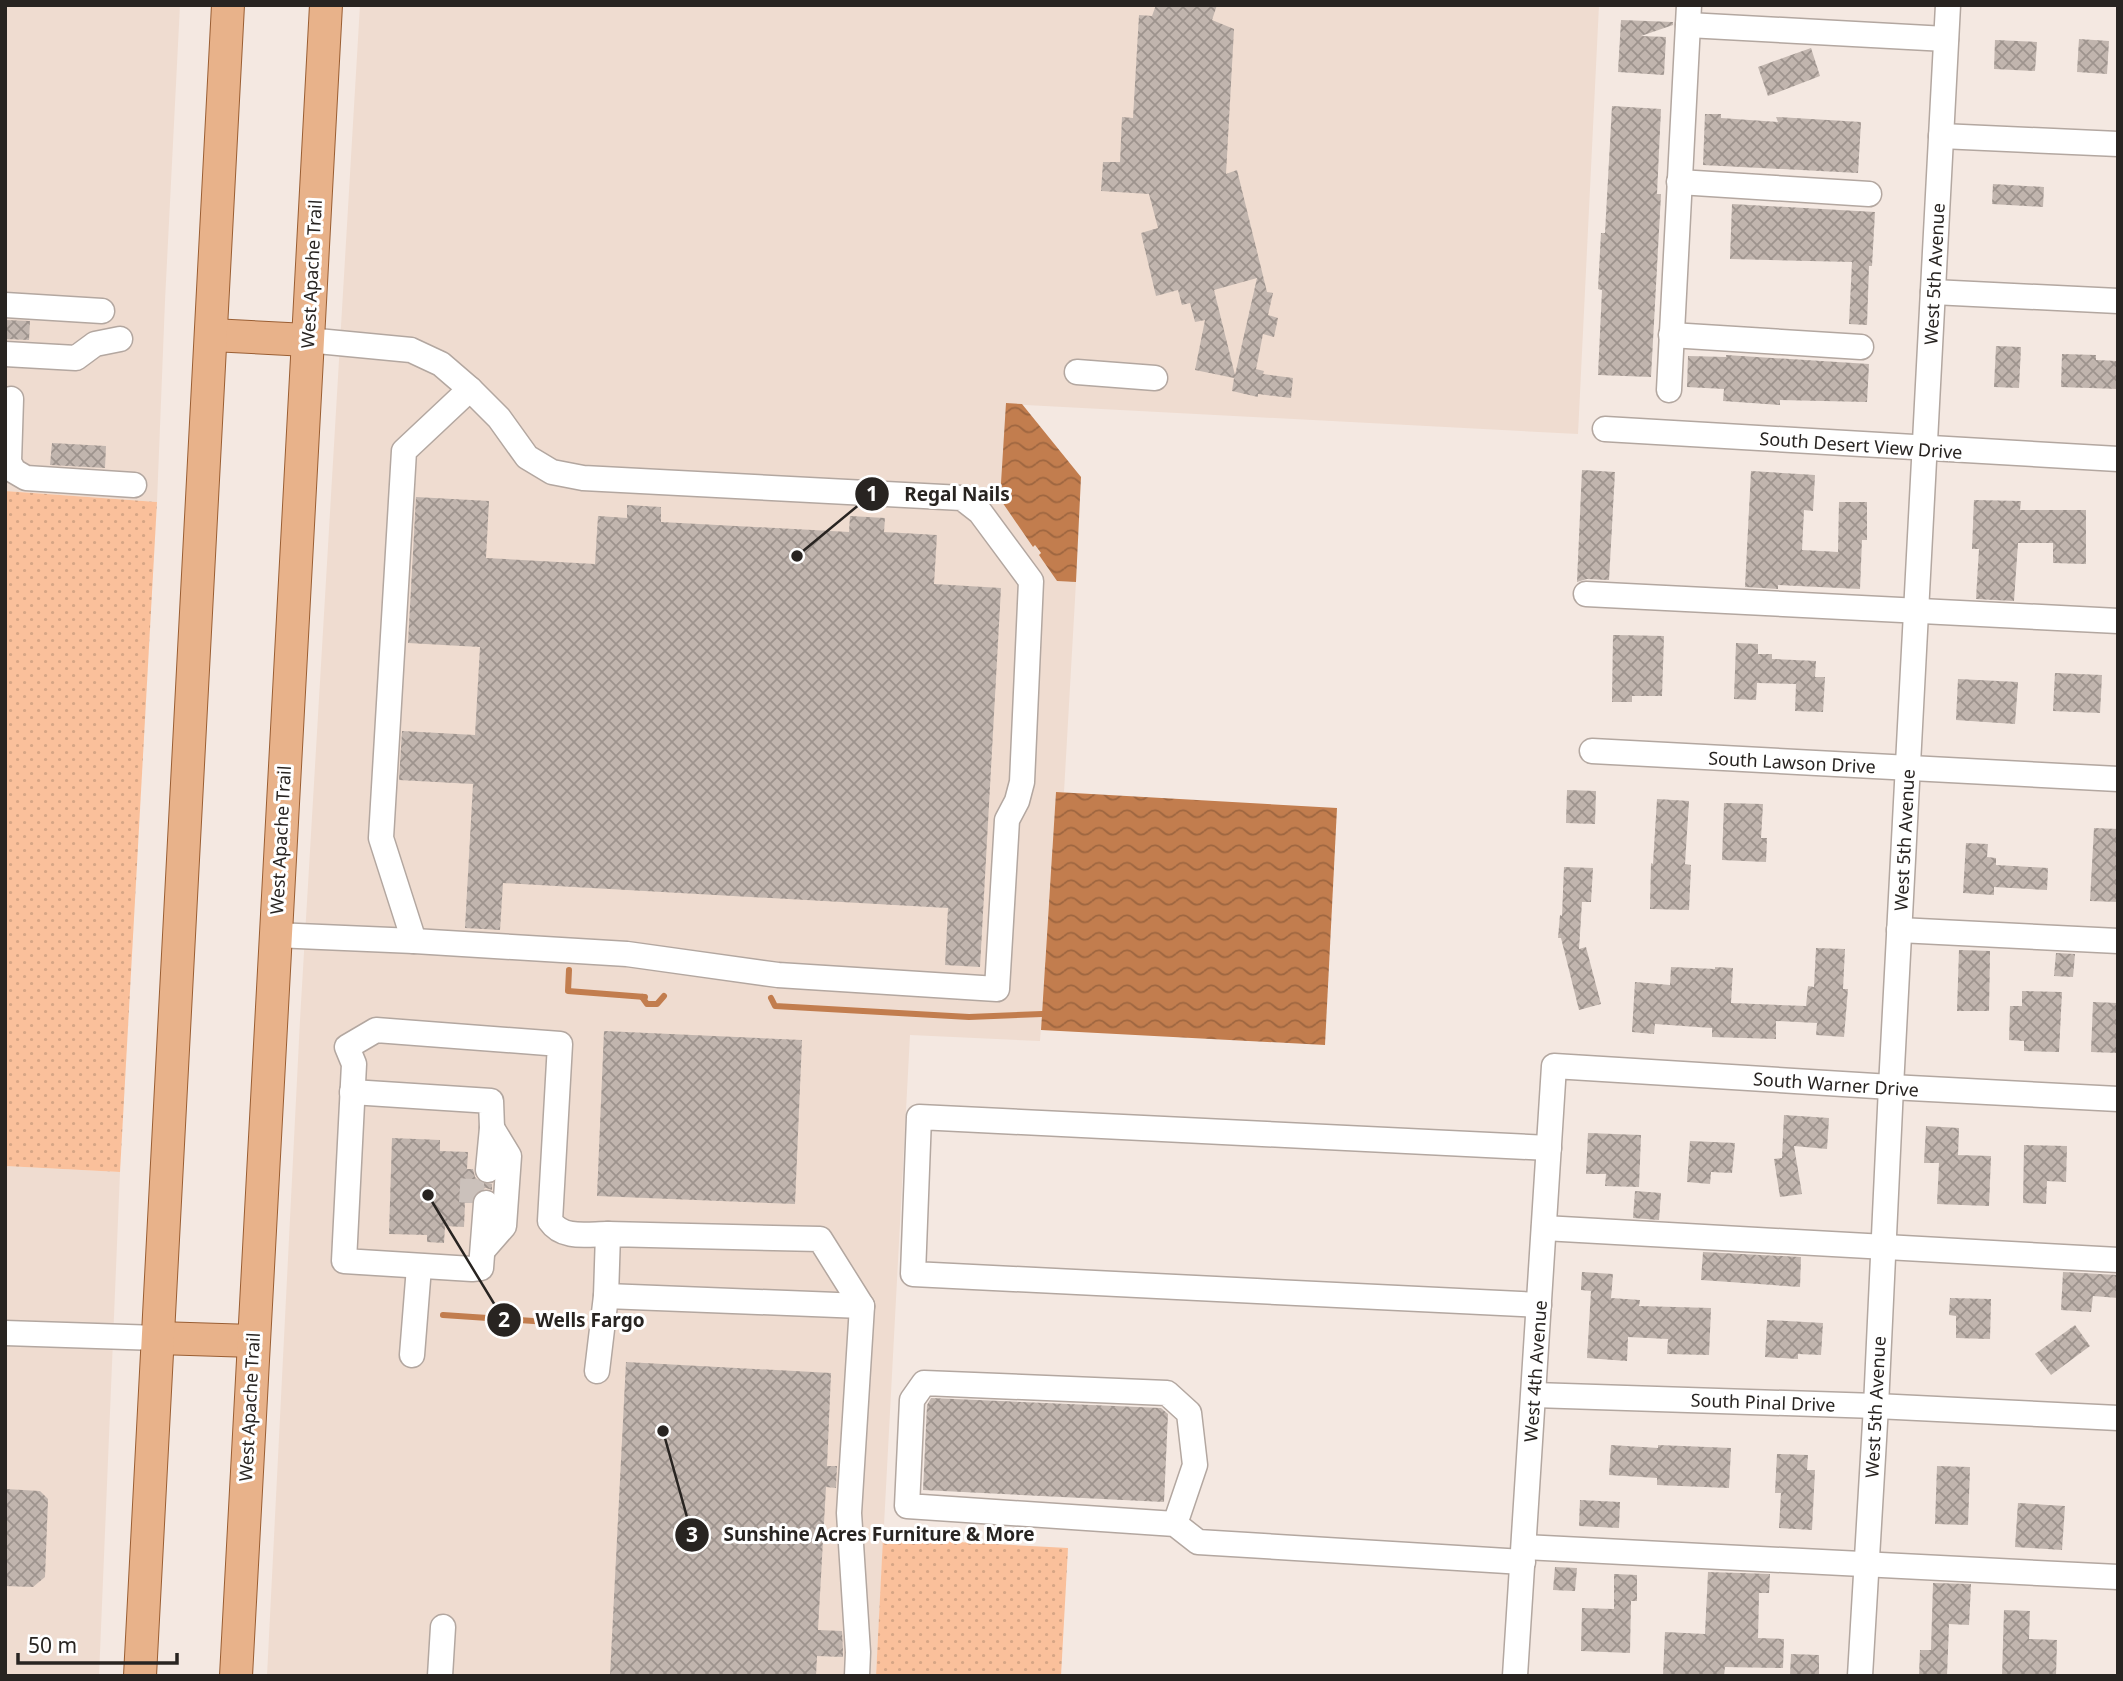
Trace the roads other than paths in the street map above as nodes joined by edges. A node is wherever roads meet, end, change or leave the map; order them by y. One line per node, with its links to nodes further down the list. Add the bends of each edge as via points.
1 (228, 5): 14 (main road)
2 (326, 5): 17 (main road, West Apache Trail)
3 (1948, 5): 5 (street, West 5th Avenue)
4 (1688, 15): 5 (street); 8 (street)
5 (1946, 39): 6 (street, West 5th Avenue)
6 (1941, 136): 7 (street); 10 (street, West 5th Avenue)
7 (2118, 144)
8 (1679, 183): 9 (street); 15 (street)
9 (1869, 194)
10 (1933, 292): 11 (street); 26 (street, West 5th Avenue)
11 (2118, 301)
12 (5, 305): 13 (street)
13 (102, 311)
14 (212, 335): 17 (main road); 57 (main road)
15 (1671, 335): 18 (street); 23 (street)
16 (120, 340): 19 (street, via 95,344 76,358)
17 (307, 340): 22 (street, via 411,350 441,364); 36 (main road, West Apache Trail)
18 (1861, 348)
19 (5, 355)
20 (1077, 372): 21 (street)
21 (1156, 378)
22 (470, 389): 37 (street, via 404,450 381,838); 37 (street, via 499,418 527,457 552,472 583,478 962,498 980,512 1031,581 1023,782 1007,820 997,989 778,975 627,954)
23 (1669, 390)
24 (10, 399): 28 (street, via 9,462 15,471 26,478)
25 (1605, 429): 26 (street, South Desert View Drive)
26 (1924, 449): 27 (street, South Desert View Drive); 30 (street, West 5th Avenue)
27 (2118, 459)
28 (135, 485)
29 (1587, 594): 30 (street)
30 (1916, 611): 31 (street); 33 (street, West 5th Avenue)
31 (2118, 621)
32 (1592, 751): 33 (street, South Lawson Drive)
33 (1908, 768): 34 (street, South Lawson Drive); 35 (street, West 5th Avenue)
34 (2118, 779)
35 (1899, 930): 38 (street); 40 (street, West 5th Avenue)
36 (275, 935): 37 (street); 58 (main road, West Apache Trail)
37 (414, 941)
38 (2118, 941)
39 (1554, 1066): 40 (street, South Warner Drive); 44 (street, West 4th Avenue)
40 (1891, 1087): 42 (street, South Warner Drive); 49 (street, West 5th Avenue)
41 (352, 1092): 43 (street, via 491,1101); 48 (street, via 354,1064 347,1047 376,1030 560,1044 550,1221 565,1234); 52 (street, via 344,1261)
42 (2118, 1099)
43 (492, 1128): 45 (street, via 474,1157); 50 (street, via 509,1156 504,1226)
44 (1549, 1149): 47 (street, West 4th Avenue); 54 (street, via 919,1117 913,1274)
45 (481, 1170)
46 (478, 1203): 50 (street, via 470,1224)
47 (1544, 1228): 49 (street); 54 (street, West 4th Avenue)
48 (608, 1234): 53 (street); 55 (street, via 820,1239)
49 (1883, 1248): 51 (street); 62 (street, West 5th Avenue)
50 (483, 1250): 52 (street, via 481,1268)
51 (2118, 1260)
52 (419, 1267): 59 (street)
53 (606, 1296): 55 (street); 60 (street)
54 (1539, 1305): 61 (street, West 4th Avenue)
55 (862, 1306): 72 (street, via 849,1513)
56 (5, 1333): 57 (street)
57 (158, 1338): 58 (main road); 69 (main road)
58 (253, 1341): 70 (main road, West Apache Trail)
59 (412, 1355)
60 (597, 1371)
61 (1534, 1395): 62 (street, South Pinal Drive); 65 (street, West 4th Avenue)
62 (1876, 1406): 63 (street, South Pinal Drive); 66 (street, West 5th Avenue)
63 (2118, 1418)
64 (1175, 1524): 64 (street, via 907,1506 912,1400 925,1383 1167,1393 1189,1413 1195,1465); 65 (street, via 1198,1542)
65 (1523, 1555): 66 (street); 73 (street, West 4th Avenue)
66 (1866, 1564): 67 (street); 74 (street, West 5th Avenue)
67 (2118, 1577)
68 (443, 1627): 71 (street)
69 (140, 1676)
70 (236, 1676)
71 (440, 1676)
72 (857, 1676)
73 (1516, 1676)
74 (1860, 1676)

